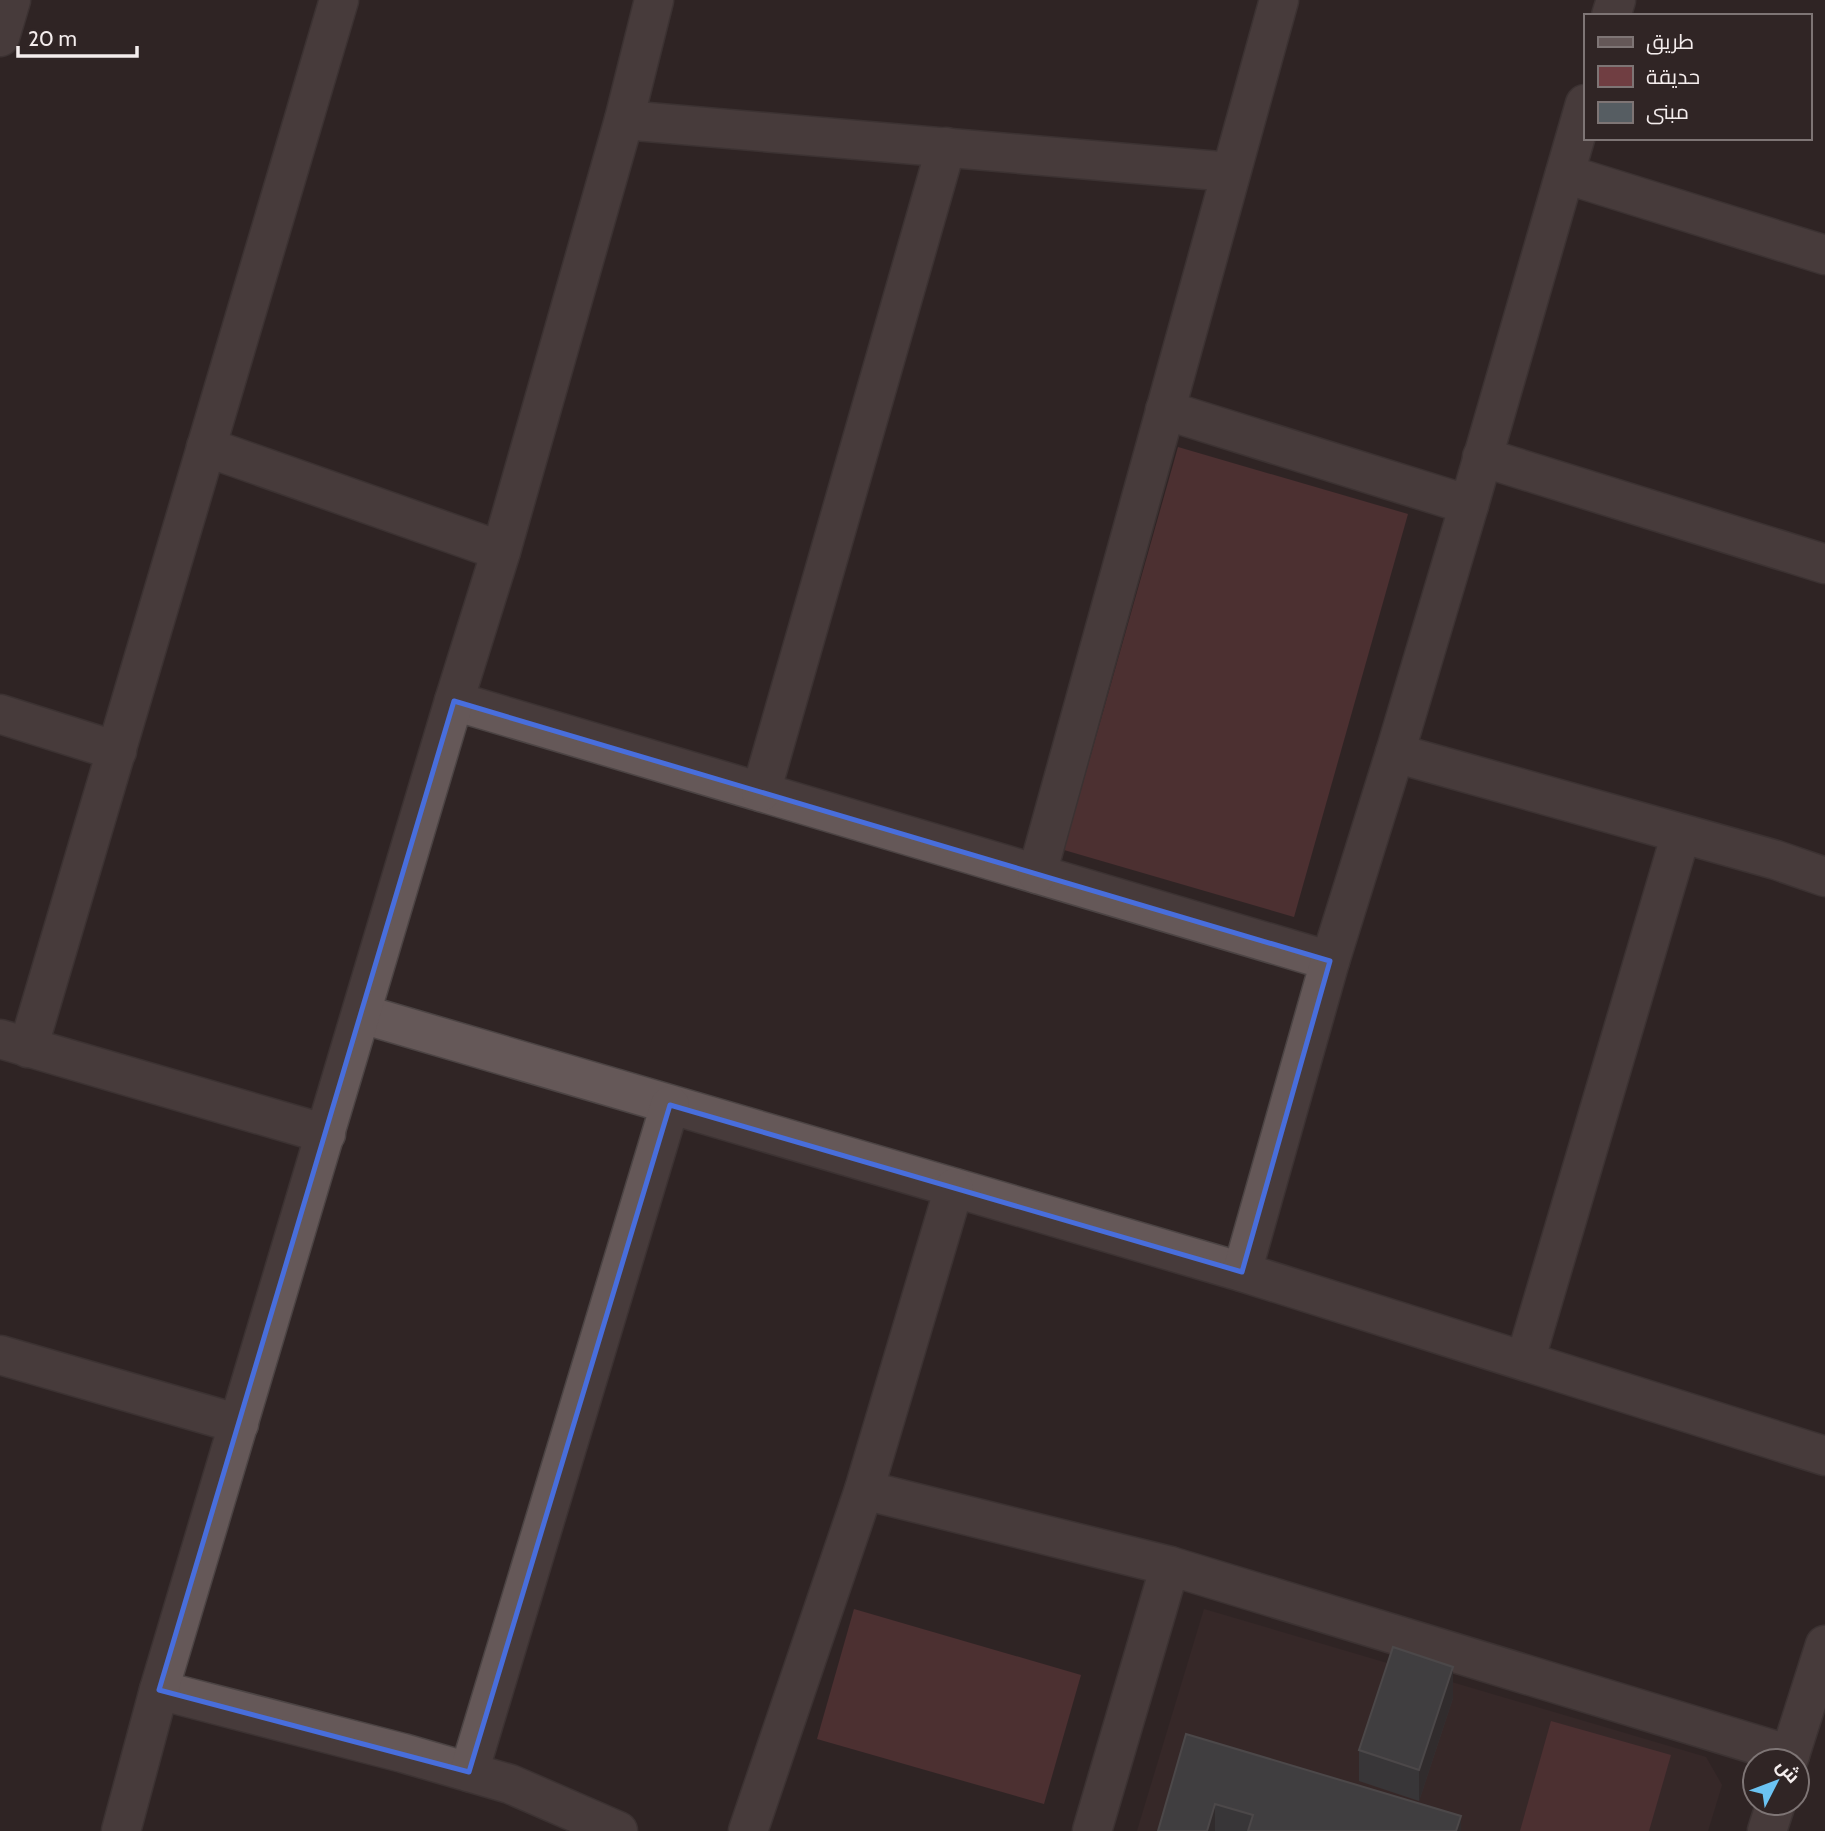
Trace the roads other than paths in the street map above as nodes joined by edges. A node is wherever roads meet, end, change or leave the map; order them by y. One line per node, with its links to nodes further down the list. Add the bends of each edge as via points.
1 (11, 0): 5 (street)
2 (339, 0): 13 (street)
3 (654, 0): 7 (street)
4 (1279, 0): 9 (street)
5 (0, 37)
6 (1584, 108): 10 (street)
7 (624, 120): 8 (street); 16 (street)
8 (946, 148): 9 (street); 22 (street)
9 (1231, 172): 12 (street)
10 (1565, 174): 11 (street); 14 (street)
11 (1825, 255)
12 (1165, 410): 15 (street); 24 (street)
13 (206, 447): 16 (street); 20 (street)
14 (1482, 457): 15 (street); 17 (street)
15 (1469, 505): 21 (street)
16 (500, 551): 18 (street)
17 (1825, 564)
18 (454, 701): 22 (street); 27 (street)
19 (0, 714): 20 (street)
20 (117, 751): 28 (street)
21 (1395, 753): 23 (street); 26 (street)
22 (761, 792): 24 (street)
23 (1681, 834): 25 (street); 34 (street)
24 (1037, 874): 26 (street)
25 (1825, 877)
26 (1330, 961): 32 (street)
27 (362, 1014): 29 (street); 30 (street)
28 (14, 1043): 30 (street)
29 (670, 1105): 31 (street); 43 (street)
30 (326, 1134): 35 (street)
31 (954, 1188): 32 (street); 37 (street)
32 (1242, 1272): 34 (street)
33 (0, 1355): 35 (street)
34 (1525, 1361): 36 (street)
35 (239, 1424): 40 (street)
36 (1825, 1456)
37 (864, 1490): 38 (street); 46 (street)
38 (1171, 1566): 41 (street); 47 (street)
39 (1825, 1645): 42 (street)
40 (159, 1690): 43 (street); 44 (street)
41 (1754, 1747)
42 (1793, 1747)
43 (469, 1772): 45 (street, via 510,1784)
44 (121, 1831)
45 (618, 1831)
46 (748, 1831)
47 (1092, 1831)

